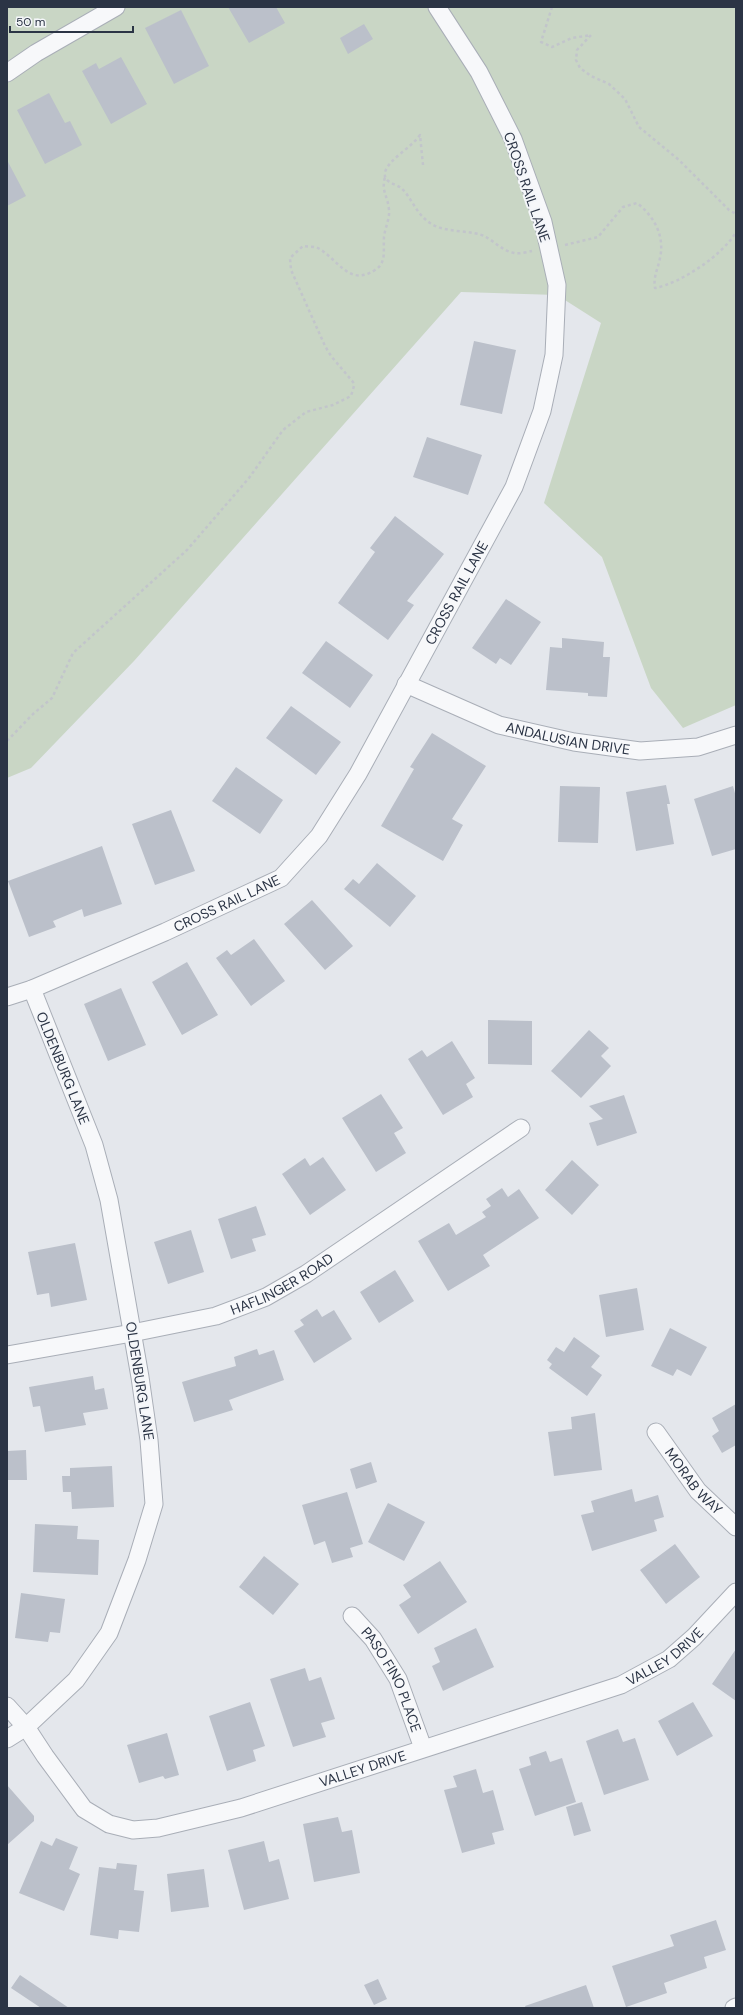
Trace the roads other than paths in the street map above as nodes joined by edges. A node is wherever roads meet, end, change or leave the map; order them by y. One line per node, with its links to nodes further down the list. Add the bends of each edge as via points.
1 (116, 7): 3 (street, via 36,53)
2 (437, 7): 4 (street, CROSS RAIL LANE, via 479,72 513,139 543,222 557,285 557,302 554,356 542,411 514,487)
3 (7, 73)
4 (406, 684): 5 (street, ANDALUSIAN DRIVE, via 499,725 574,742 640,751 698,747); 6 (street, CROSS RAIL LANE, via 358,774 319,836 281,878 165,932)
5 (736, 735)
6 (32, 989): 7 (street, CROSS RAIL LANE); 9 (street, OLDENBURG LANE, via 96,1152 109,1200)
7 (7, 997)
8 (521, 1128): 9 (street, HAFLINGER ROAD, via 306,1274 266,1297 216,1316)
9 (132, 1333): 10 (street, HAFLINGER ROAD); 16 (street, OLDENBURG LANE, via 149,1440 154,1504 137,1560 109,1633 76,1680)
10 (7, 1355)
11 (656, 1432): 12 (street, MORAB WAY, via 698,1491)
12 (736, 1527)
13 (736, 1592): 18 (street, VALLEY DRIVE, via 724,1607 669,1659 621,1685)
14 (352, 1616): 18 (street, PASO FINO PLACE, via 373,1639 398,1679)
15 (7, 1706): 16 (street, VALLEY DRIVE)
16 (26, 1727): 17 (street, OLDENBURG LANE); 18 (street, VALLEY DRIVE, via 84,1809 109,1824 133,1830 158,1828 241,1808)
17 (7, 1739)
18 (423, 1748)

